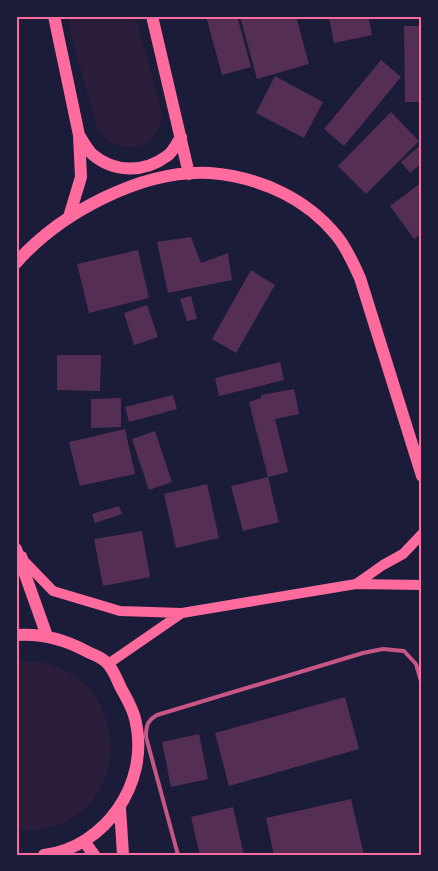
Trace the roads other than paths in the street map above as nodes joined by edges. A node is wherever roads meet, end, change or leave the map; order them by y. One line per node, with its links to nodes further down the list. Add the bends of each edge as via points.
1 (152, 16): 4 (main road)
2 (53, 17): 3 (main road)
3 (79, 135): 4 (main road, via 91,153 108,165 130,170 150,166 163,159); 6 (main road, via 80,177)
4 (181, 138): 5 (main road)
5 (189, 174): 6 (main road, via 122,190); 8 (main road, via 228,175 278,191 309,209 336,234 360,278)
6 (69, 218): 7 (main road, via 46,234)
7 (16, 263)
8 (422, 476)
9 (422, 534): 12 (main road, via 403,554)
10 (16, 544): 14 (main road, via 24,561 53,591 120,611)
11 (16, 549): 16 (main road)
12 (356, 584): 13 (main road); 14 (main road)
13 (422, 585)
14 (182, 613): 17 (main road)
15 (16, 635): 16 (main road)
16 (47, 636): 17 (main road, via 75,644)
17 (108, 664): 19 (main road, via 132,708 138,737 137,767)
18 (422, 686): 24 (lane, via 416,664 404,651 384,649 151,719 146,727 146,737)
19 (120, 808): 20 (main road); 23 (main road)
20 (84, 841): 21 (main road); 22 (main road)
21 (44, 855)
22 (94, 855)
23 (123, 855)
24 (178, 855)

